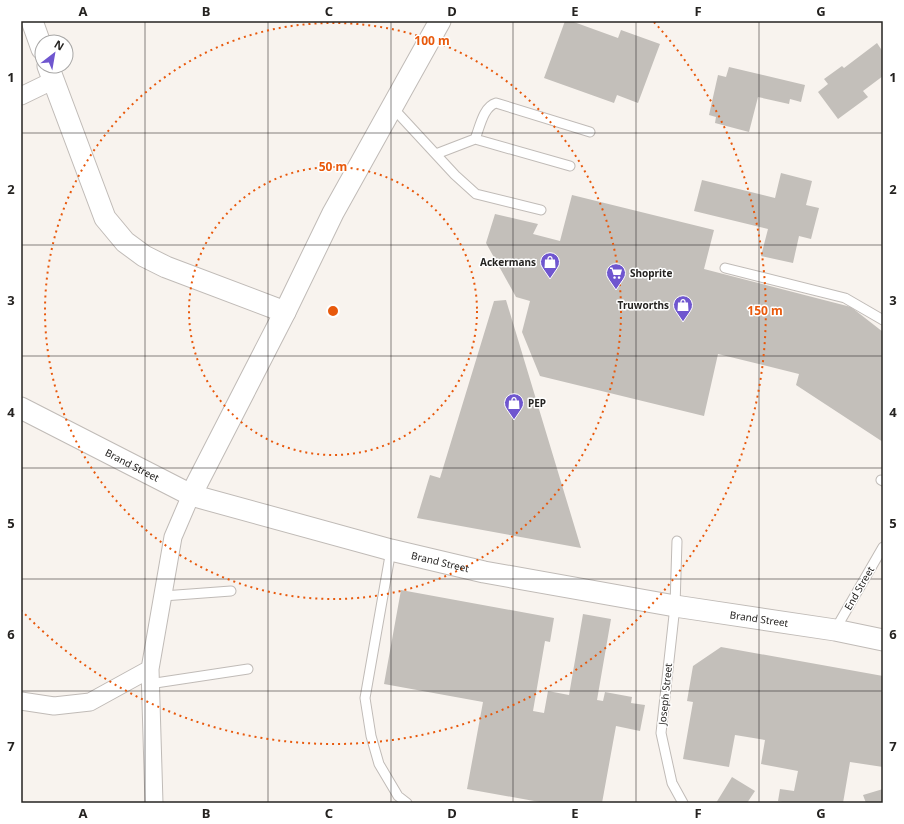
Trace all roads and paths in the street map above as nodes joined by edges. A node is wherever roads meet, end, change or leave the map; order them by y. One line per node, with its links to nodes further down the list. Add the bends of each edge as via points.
1 (32, 21): 3 (street)
2 (440, 21): 7 (street)
3 (37, 34)
4 (50, 74): 6 (street)
5 (51, 74): 14 (street, via 105,218 124,242 166,267)
6 (21, 96)
7 (393, 108): 10 (lane); 14 (street, via 333,213)
8 (590, 132): 9 (lane, via 496,103 486,111)
9 (475, 139): 10 (lane); 11 (lane)
10 (436, 154): 12 (lane, via 476,194)
11 (570, 166)
12 (541, 210)
13 (725, 268): 15 (lane, via 845,298)
14 (285, 312): 17 (street)
15 (883, 320)
16 (21, 408): 17 (street, Brand Street)
17 (191, 495): 20 (street, Brand Street); 22 (street, via 173,537)
18 (677, 541): 23 (lane, Joseph Street)
19 (883, 547): 24 (lane, End Street)
20 (391, 550): 23 (street, Brand Street, via 484,572); 30 (lane, via 365,698 371,736 379,764 398,796)
21 (231, 591): 22 (lane)
22 (163, 596): 27 (street)
23 (675, 606): 24 (street, Brand Street); 31 (lane, Joseph Street, via 661,733 672,782)
24 (835, 630): 25 (street, Brand Street)
25 (883, 640)
26 (248, 669): 27 (lane)
27 (150, 677): 28 (street, via 90,702 54,706); 29 (street)
28 (21, 701)
29 (154, 803)
30 (407, 803)
31 (683, 803)

